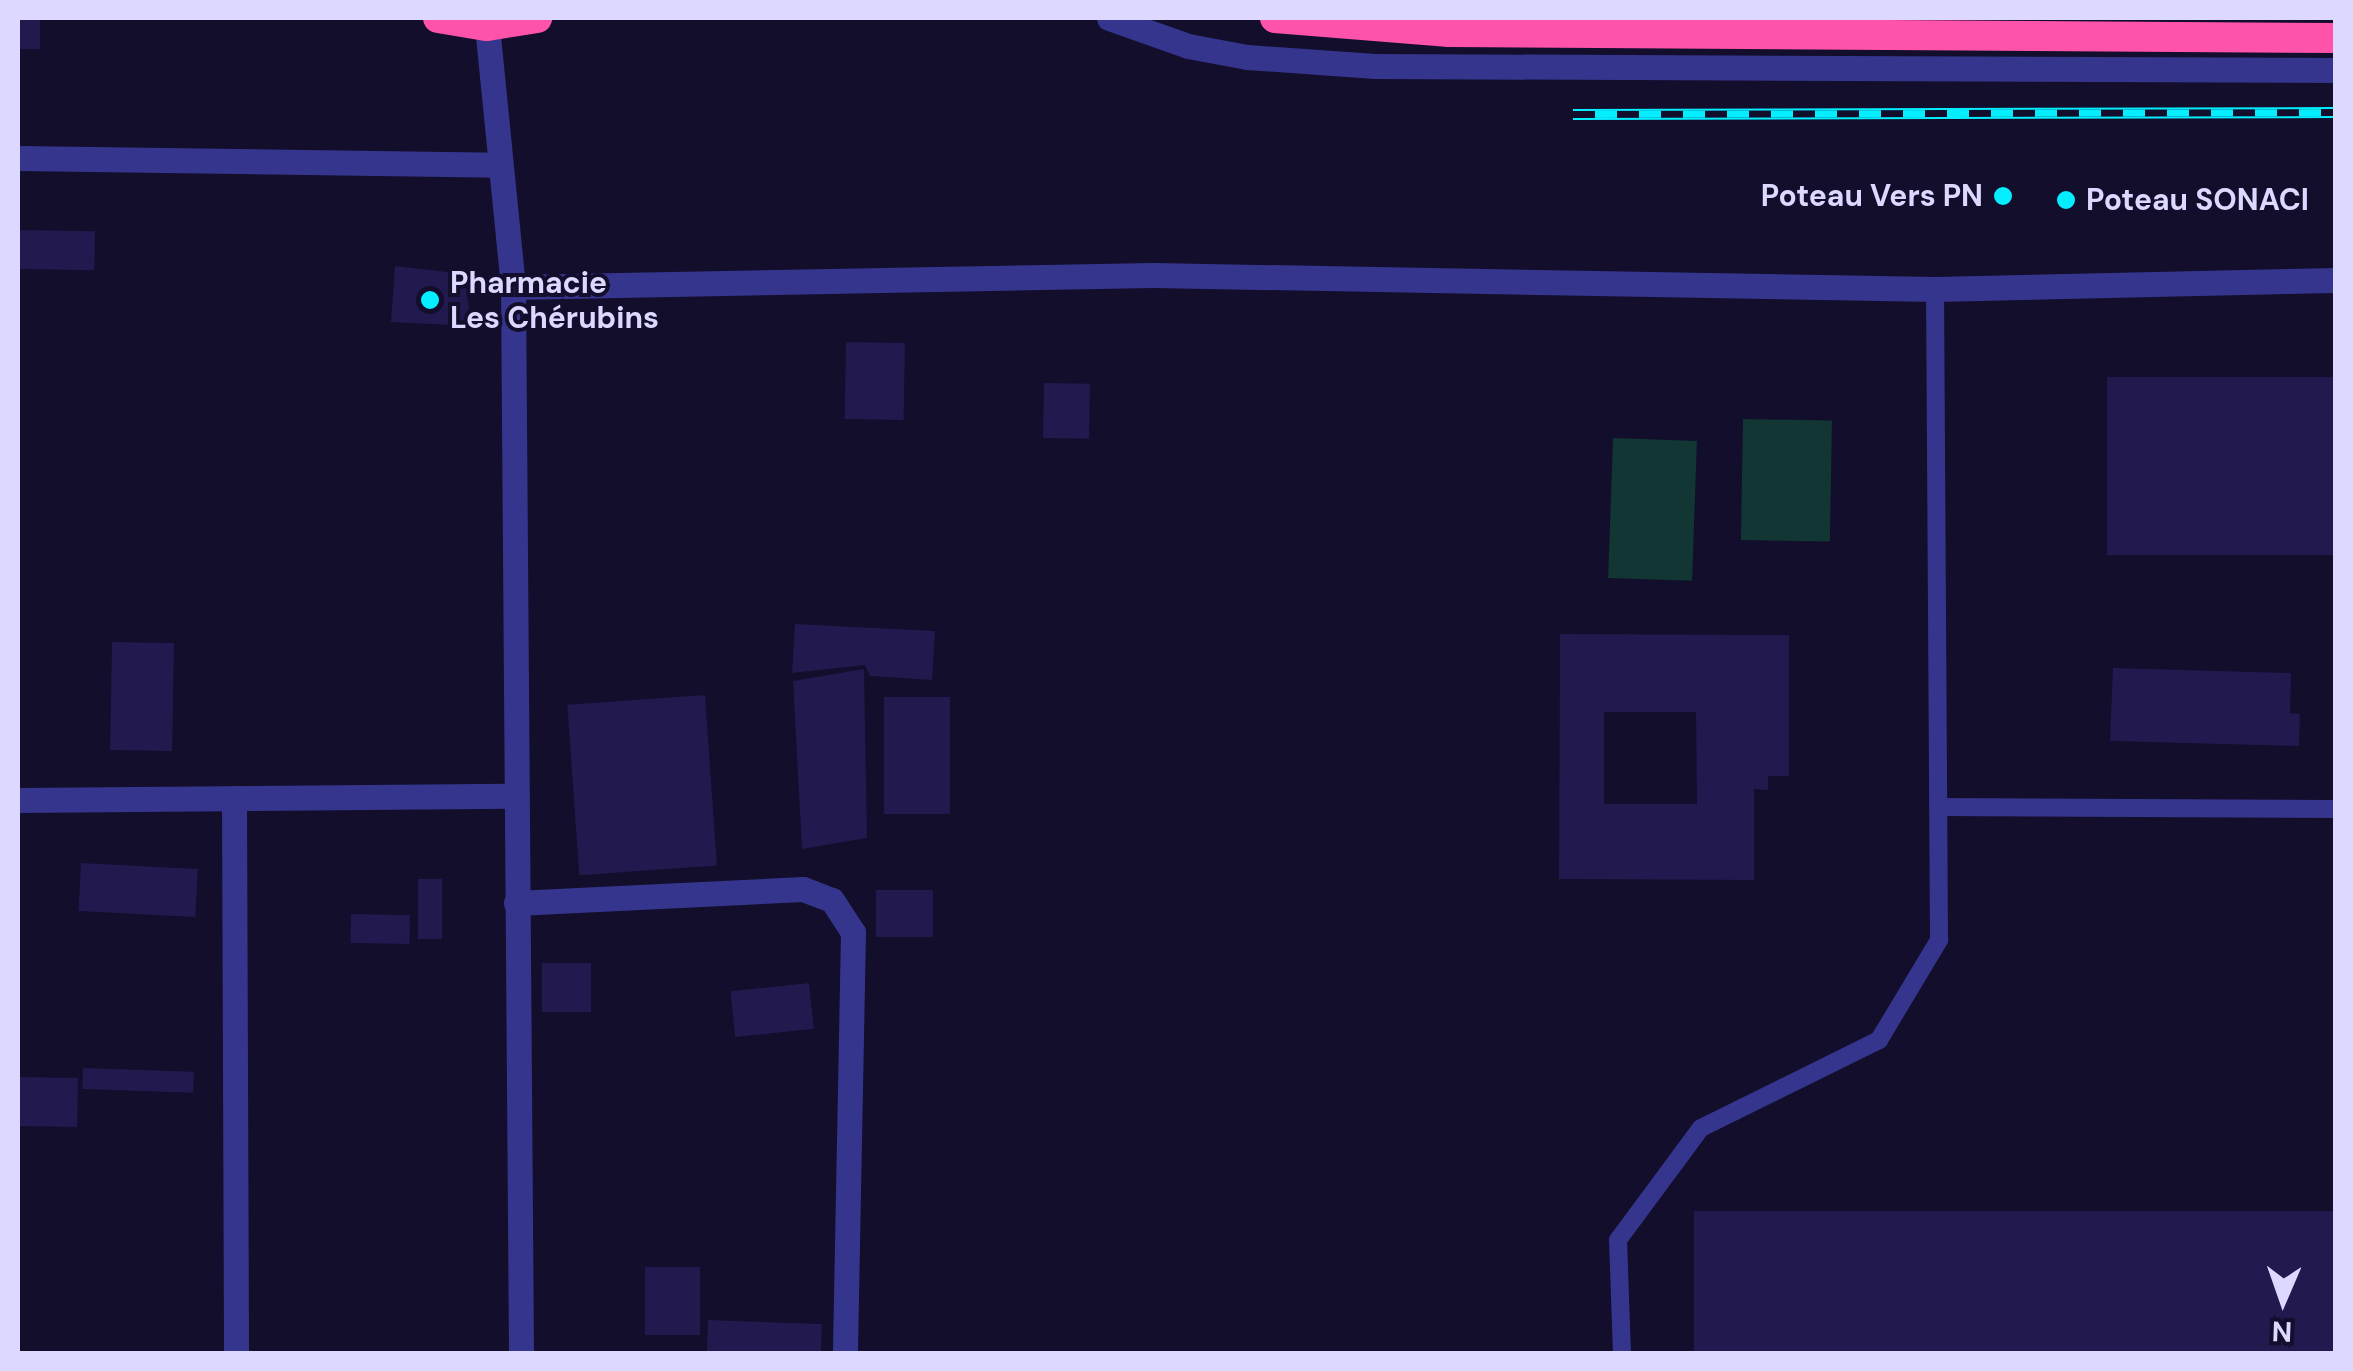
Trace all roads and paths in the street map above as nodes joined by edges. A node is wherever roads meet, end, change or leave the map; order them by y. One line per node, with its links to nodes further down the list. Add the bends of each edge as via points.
1 (438, 18): 5 (highway)
2 (537, 18): 5 (highway)
3 (1110, 18): 7 (street, via 1188,46 1247,57 1375,66)
4 (1275, 18): 6 (highway, via 1448,32)
5 (487, 26): 9 (street)
6 (2336, 38)
7 (2336, 70)
8 (18, 158): 9 (street)
9 (498, 165): 11 (street)
10 (2336, 280): 12 (street)
11 (513, 287): 12 (street, via 1153,275); 13 (street)
12 (1935, 289): 16 (lane)
13 (514, 796): 14 (street); 18 (street)
14 (234, 798): 15 (street); 19 (street)
15 (18, 800)
16 (1938, 808): 17 (lane); 22 (lane, via 1938,940 1879,1040 1701,1128 1618,1240)
17 (2336, 809)
18 (516, 903): 20 (street); 21 (street, via 803,889 832,900 853,932)
19 (236, 1354)
20 (521, 1354)
21 (846, 1354)
22 (1622, 1354)

